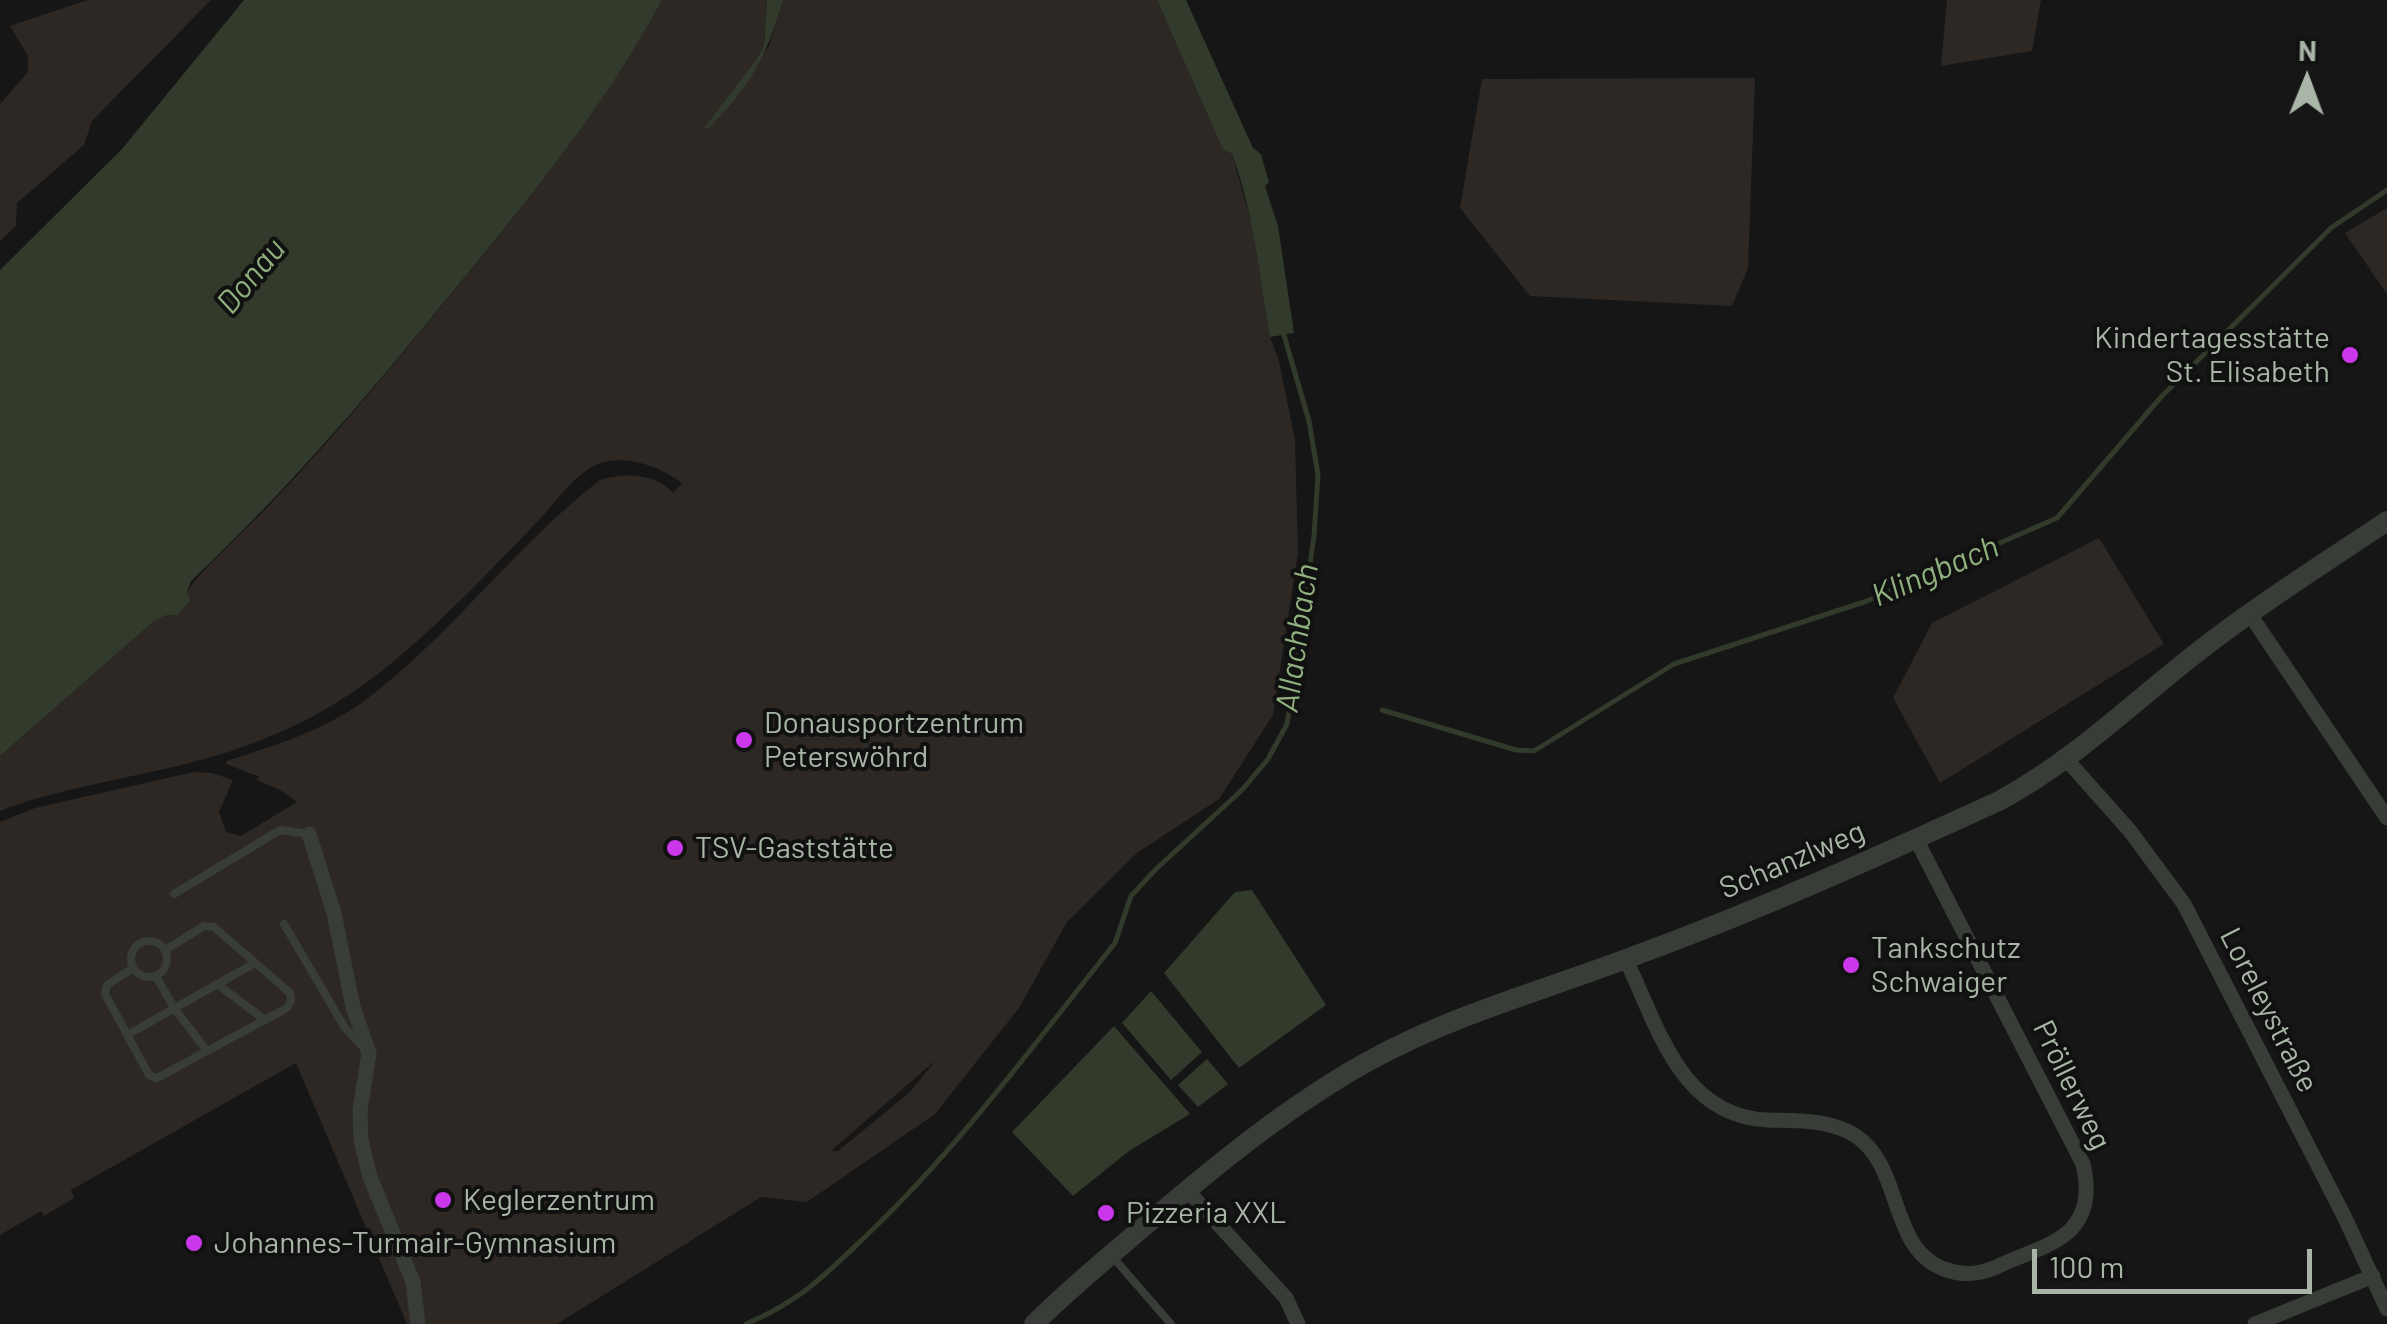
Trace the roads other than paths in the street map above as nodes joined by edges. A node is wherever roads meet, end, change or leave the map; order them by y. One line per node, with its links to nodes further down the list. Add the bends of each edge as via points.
1 (2387, 521): 2 (street, Schanzlweg)
2 (2249, 613): 3 (street, Schanzlweg); 4 (street)
3 (2066, 759): 6 (street, Schanzlweg, via 1999,801); 22 (street, Loreleystraße, via 2184,904)
4 (2387, 818)
5 (308, 834): 7 (lane, via 280,830); 19 (street)
6 (1916, 839): 10 (street, Schanzlweg); 10 (street, Pröllerweg, via 2087,1180 2075,1226 1990,1271 1945,1270 1918,1252 1882,1167 1855,1136 1814,1122 1755,1120 1708,1102 1677,1065)
7 (174, 894)
8 (284, 924): 19 (lane, via 345,1028)
9 (165, 950): 11 (lane, via 204,926 214,927); 12 (lane, via 150,941 139,944); 13 (lane, via 165,968)
10 (1626, 960): 20 (street, Schanzlweg, via 1486,1006 1400,1044 1289,1110)
11 (255, 963): 14 (lane); 16 (lane, via 290,993 287,1008)
12 (133, 968): 13 (lane); 17 (lane, via 107,985 105,994)
13 (156, 976): 15 (lane)
14 (217, 984): 15 (lane); 16 (lane)
15 (174, 1008): 17 (lane); 18 (lane)
16 (265, 1020): 18 (lane)
17 (128, 1035): 18 (lane, via 157,1078)
18 (206, 1051)
19 (369, 1053): 25 (street, via 361,1140 413,1282)
20 (1188, 1190): 21 (street, Schanzlweg); 27 (street, via 1286,1298)
21 (1110, 1255): 24 (street, Schanzlweg); 26 (lane)
22 (2373, 1276): 23 (street, Loreleystraße); 28 (street)
23 (2387, 1309)
24 (1042, 1321)
25 (418, 1324)
26 (1171, 1324)
27 (1298, 1324)
28 (2255, 1324)

